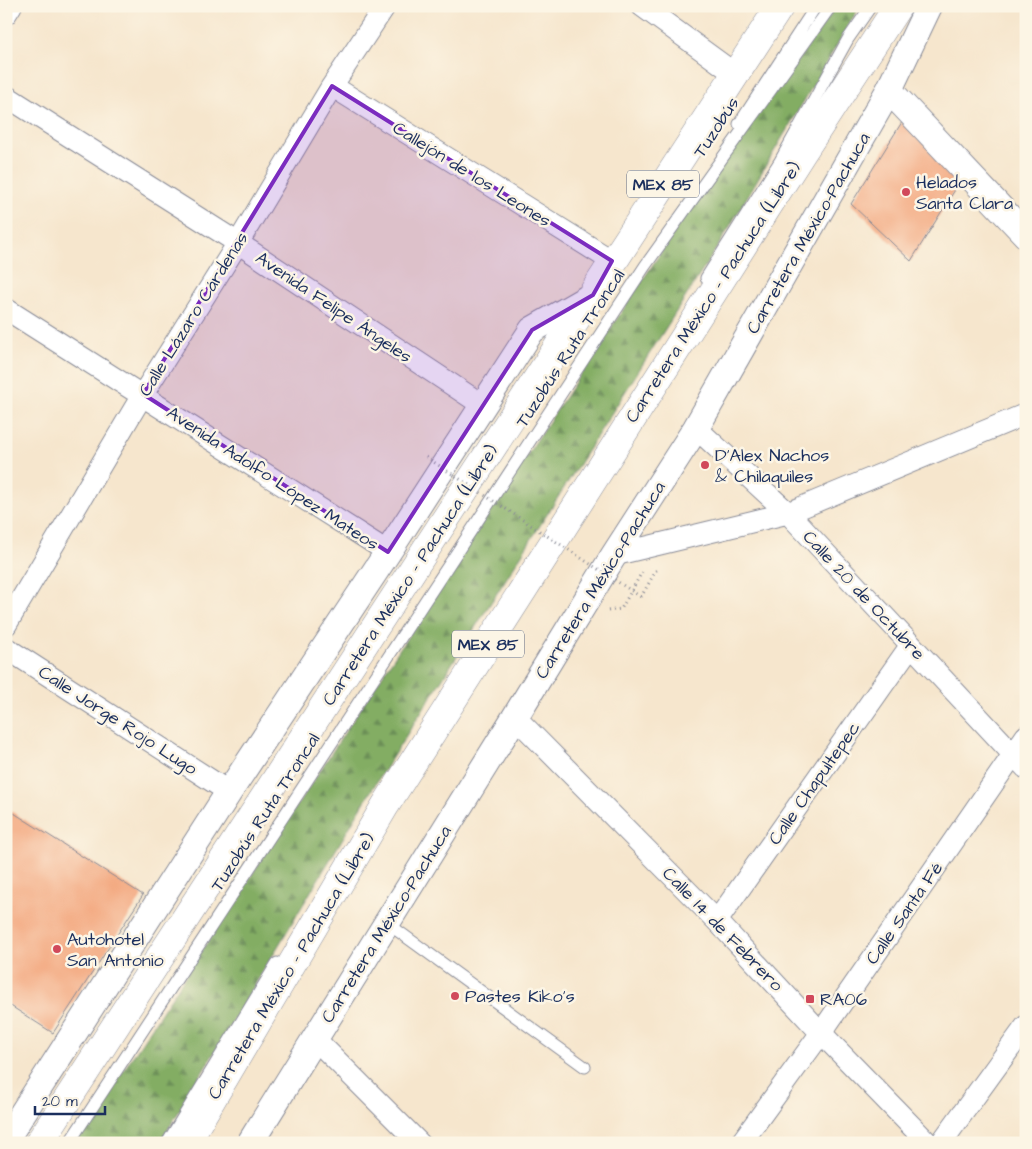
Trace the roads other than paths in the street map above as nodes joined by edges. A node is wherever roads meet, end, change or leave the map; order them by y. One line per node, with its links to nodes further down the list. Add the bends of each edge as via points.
1 (11, 6): 10 (street)
2 (385, 6): 12 (street, Calle Lázaro Cárdenas)
3 (642, 6): 11 (street)
4 (780, 6): 11 (highway, Carretera México - Pachuca (Libre) / MEX 85)
5 (816, 6): 18 (lane, Tuzobús)
6 (831, 6): 18 (lane, Tuzobús Ruta Troncal)
7 (871, 6): 19 (lane, via 848,39 780,160)
8 (898, 6): 49 (highway, Carretera México - Pachuca (Libre) / MEX 85, via 385,806)
9 (929, 6): 13 (street, Carretera México-Pachuca)
10 (6, 14)
11 (735, 74): 17 (highway, Carretera México - Pachuca (Libre) / MEX 85)
12 (332, 86): 16 (street, Calle Lázaro Cárdenas); 17 (street, Callejón de los Leones)
13 (889, 90): 15 (street); 25 (street, Carretera México-Pachuca)
14 (6, 96): 16 (street, Avenida Felipe Ángeles)
15 (1026, 235)
16 (238, 243): 22 (street, Calle Lázaro Cárdenas); 23 (street, Avenida Felipe Ángeles)
17 (612, 261): 20 (highway, Carretera México - Pachuca (Libre) / MEX 85)
18 (645, 266): 47 (lane, Tuzobús Ruta Troncal)
19 (701, 286)
20 (592, 295): 23 (street, via 532,330); 46 (highway, Carretera México - Pachuca (Libre) / MEX 85)
21 (6, 309): 22 (street, Avenida Adolfo López Mateos)
22 (143, 394): 27 (street, Avenida Adolfo López Mateos); 29 (street, Calle Lázaro Cárdenas)
23 (484, 406): 27 (street)
24 (1026, 414): 26 (street)
25 (696, 428): 26 (street, Calle 20 de Octubre); 28 (street, Carretera México-Pachuca)
26 (788, 513): 28 (street); 30 (street, Calle 20 de Octubre)
27 (388, 552): 36 (street)
28 (614, 555): 32 (street, Carretera México-Pachuca)
29 (6, 624)
30 (911, 645): 34 (street, Calle 20 de Octubre); 38 (street, Calle Chapultepec)
31 (6, 648): 36 (street, Calle Jorge Rojo Lugo)
32 (516, 717): 38 (street, Calle 14 de Febrero); 39 (street, Carretera México-Pachuca)
33 (1026, 736): 34 (street, Calle Santa Fé)
34 (1020, 761): 42 (street, Calle Santa Fé)
35 (388, 780): 37 (lane)
36 (230, 792): 45 (street)
37 (367, 814)
38 (717, 921): 42 (street, Calle 14 de Febrero)
39 (387, 923): 43 (street, Carretera México-Pachuca); 44 (lane)
40 (285, 949): 48 (lane)
41 (1026, 1026): 54 (street)
42 (821, 1033): 52 (street, Calle Santa Fé); 53 (street, Calle 14 de Febrero)
43 (315, 1039): 50 (street, Carretera México-Pachuca); 51 (street)
44 (585, 1067)
45 (6, 1139)
46 (40, 1143)
47 (69, 1143)
48 (168, 1143)
49 (186, 1143)
50 (250, 1143)
51 (419, 1143)
52 (741, 1143)
53 (928, 1143)
54 (941, 1143)

